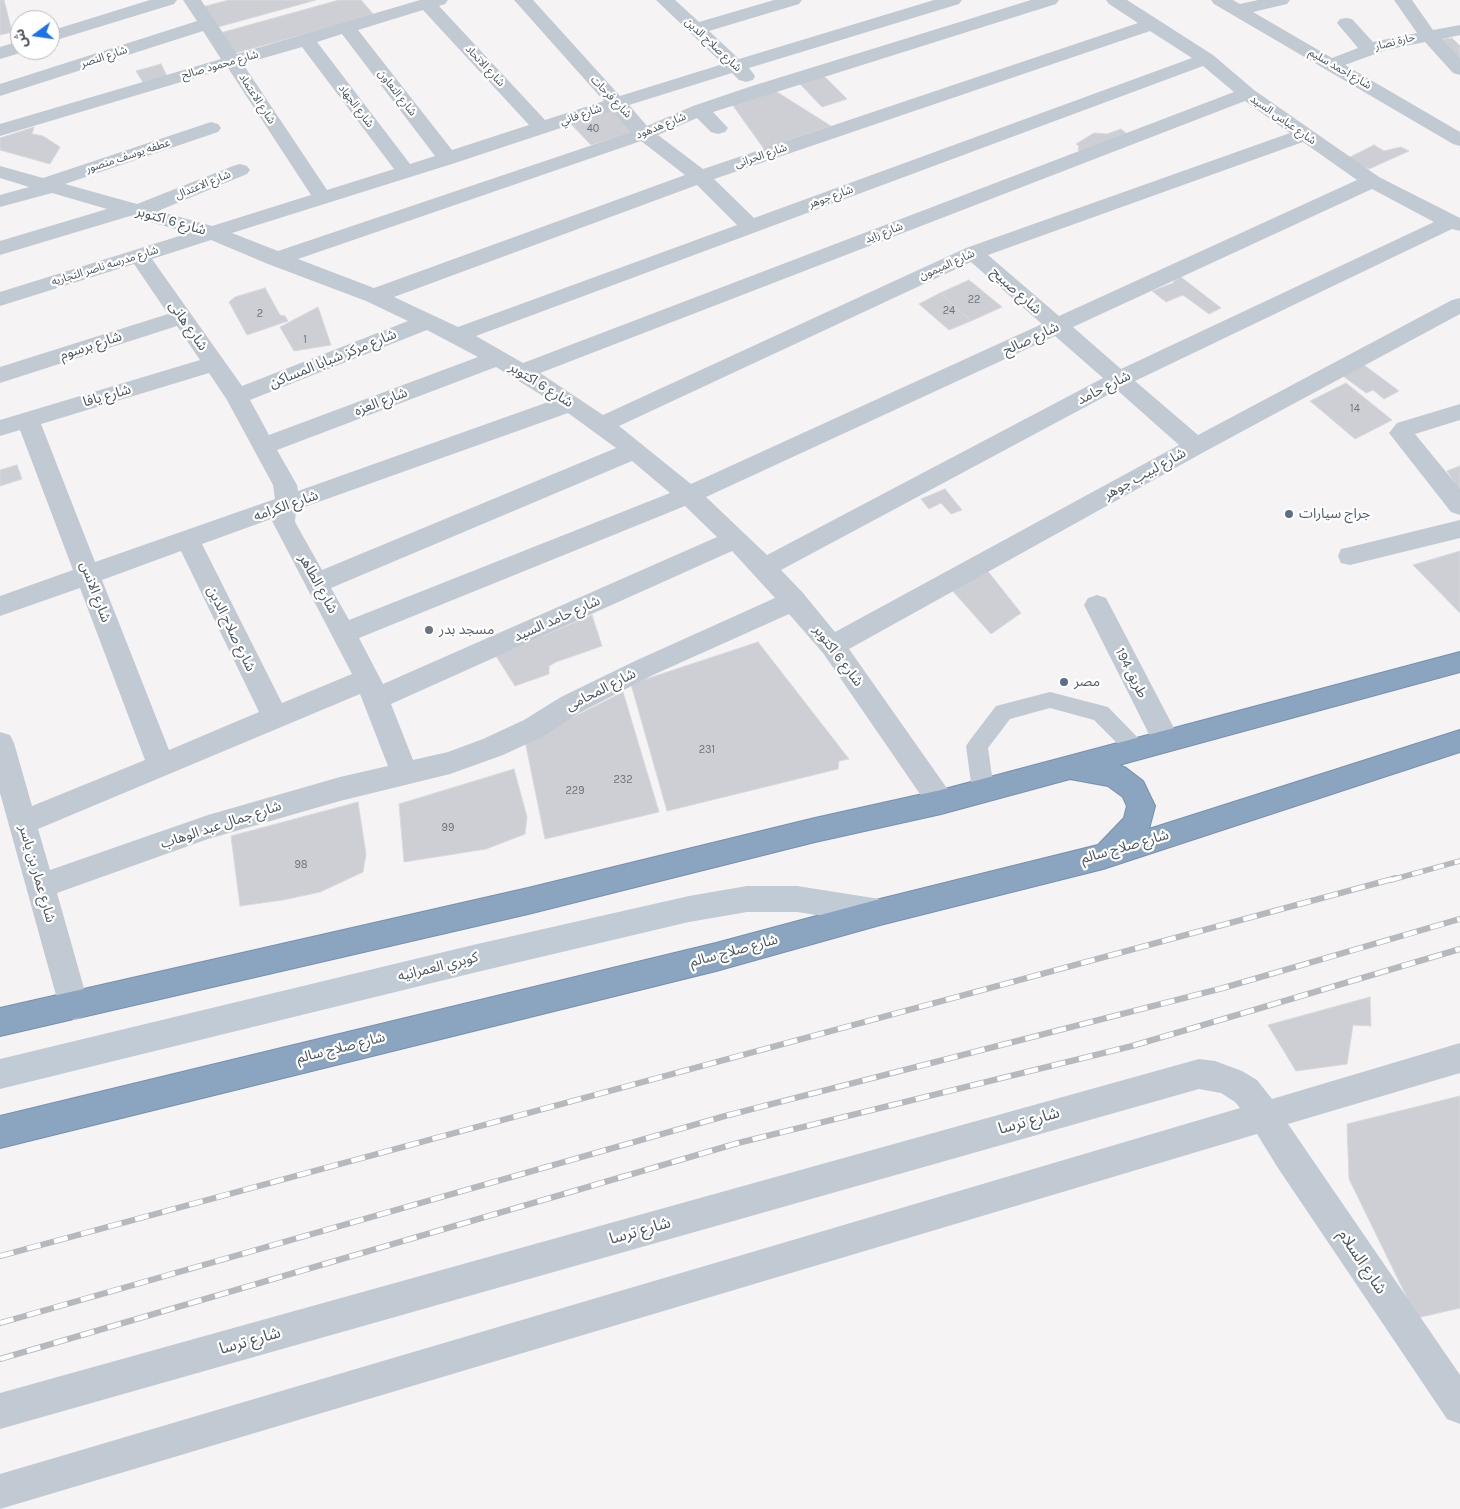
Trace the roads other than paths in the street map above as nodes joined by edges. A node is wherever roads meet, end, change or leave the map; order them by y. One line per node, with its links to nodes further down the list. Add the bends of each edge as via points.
1 (168, 0): 20 (street)
2 (192, 0): 15 (street, شارع الاعتماد)
3 (523, 0): 32 (street, شارع فرحات)
4 (665, 0): 18 (street, شارع صلاح الدين)
5 (792, 0): 18 (street)
6 (1050, 0): 30 (street, شارع هدهود)
7 (1115, 0): 16 (street, شارع عباس السيد)
8 (1220, 0): 13 (street, شارع احمد سليم)
9 (1281, 0): 13 (street)
10 (1403, 0): 21 (street)
11 (947, 1): 27 (street, شارع فاني)
12 (433, 2): 17 (street, شارع محمود صالح); 35 (street, شارع الاتحاد)
13 (1238, 10): 26 (street, شارع احمد سليم)
14 (1346, 23): 23 (street)
15 (208, 24): 25 (street, شارع الاعتماد); 29 (street, شارع النصر)
16 (1152, 24): 24 (street, شارع عباس السيد); 45 (street, شارع الحرانى)
17 (347, 28): 22 (street, شارع محمود صالح); 41 (street, شارع التعاون)
18 (696, 29): 27 (street, شارع صلاح الدين)
19 (1460, 30): 21 (street, حارة نصار)
20 (60, 34)
21 (1428, 35): 23 (street, حارة نصار); 28 (street)
22 (306, 40): 25 (street, شارع محمود صالح); 44 (street, شارع الجهاد)
23 (1369, 49): 26 (street, حارة نصار)
24 (1206, 59): 31 (street, شارع عباس السيد); 52 (street, شارع جوهر)
25 (232, 61): 37 (street, شارع محمود صالح); 48 (street, شارع الاعتماد)
26 (1332, 64): 40 (street, شارع احمد سليم)
27 (736, 66): 30 (street, شارع صلاح الدين); 32 (street, شارع فاني)
28 (1460, 69)
29 (0, 90)
30 (759, 90): 33 (street, شارع هدهود)
31 (1247, 94): 39 (street, شارع عباس السيد); 67 (street, شارع زايد)
32 (616, 103): 35 (street, شارع فاني); 38 (street, شارع فرحات)
33 (700, 110): 36 (street); 38 (street, شارع هدهود)
34 (210, 128): 47 (street, عطفه يوسف منصور)
35 (542, 128): 41 (street, شارع فاني)
36 (718, 128)
37 (0, 130)
38 (644, 134): 45 (street, شارع فرحات); 57 (street, شارع هدهود)
39 (1304, 135): 46 (street, شارع عباس السيد); 55 (street, شارع الميمون)
40 (1460, 140)
41 (448, 158): 44 (street, شارع فاني)
42 (240, 170): 50 (street, شارع الاعتدال)
43 (0, 172): 47 (street, شارع 6 اكتوبر)
44 (406, 172): 48 (street, شارع فاني)
45 (700, 176): 52 (street, شارع فرحات); 58 (street, شارع الحرانى)
46 (1372, 181): 51 (street, شارع عباس السيد); 63 (street, شارع صالح)
47 (49, 185): 49 (street, عطفه يوسف منصور); 50 (street, شارع 6 اكتوبر)
48 (322, 197): 53 (street, شارع فاني)
49 (0, 201)
50 (135, 210): 53 (street, شارع 6 اكتوبر); 54 (street)
51 (1455, 224): 69 (street, شارع حامد)
52 (750, 226): 64 (street, شارع جوهر)
53 (210, 232): 56 (street, شارع مدرسه ناصر التجاريه); 57 (street, شارع 6 اكتوبر)
54 (0, 248)
55 (973, 253): 63 (street, شارع صبيح); 74 (street, شارع الميمون)
56 (140, 256): 59 (street, شارع مدرسه ناصر التجاريه); 61 (street, شارع هانى)
57 (275, 258): 58 (street, شارع 6 اكتوبر)
58 (374, 296): 62 (street, شارع 6 اكتوبر)
59 (0, 299)
60 (1460, 305): 77 (street, شارع لبيب جوهر)
61 (182, 317): 66 (street, شارع هانى); 68 (street, شارع برسوم)
62 (428, 321): 64 (street, شارع 6 اكتوبر); 70 (street, شارع مركز شبابا المساكن)
63 (1057, 327): 69 (street, شارع صبيح); 79 (street, شارع صالح)
64 (457, 335): 65 (street, شارع 6 اكتوبر)
65 (498, 358): 67 (street, شارع 6 اكتوبر); 76 (street, شارع العزه)
66 (214, 364): 70 (street, شارع هانى); 73 (street, شارع يافا)
67 (521, 372): 71 (street, شارع 6 اكتوبر)
68 (0, 375)
69 (1120, 379): 77 (street, شارع صبيح); 86 (street, شارع حامد)
70 (237, 397): 76 (street, شارع الطاهر)
71 (571, 403): 74 (street, شارع 6 اكتوبر); 80 (street, شارع الكرامه)
72 (1460, 412): 81 (street, via 1401,433)
73 (27, 419): 75 (street, شارع يافا); 87 (street, شارع الانس)
74 (601, 425): 78 (street, شارع 6 اكتوبر)
75 (0, 428)
76 (264, 446): 80 (street, شارع الطاهر, via 287,492)
77 (1196, 446): 93 (street, شارع لبيب جوهر)
78 (635, 450): 79 (street, شارع 6 اكتوبر); 88 (street)
79 (689, 495): 83 (street, شارع 6 اكتوبر); 92 (street, شارع صالح)
80 (285, 506): 84 (street, شارع الكرامه); 88 (street, شارع الطاهر, via 283,522)
81 (1460, 506)
82 (1460, 529): 85 (street)
83 (736, 539): 86 (street, شارع 6 اكتوبر); 95 (street, شارع حامد السيد)
84 (188, 540): 87 (street, شارع الكرامه); 96 (street, شارع صلاح الدين)
85 (1350, 556)
86 (764, 568): 89 (street, شارع 6 اكتوبر)
87 (88, 575): 91 (street, شارع الكرامه); 101 (street, شارع الانس)
88 (317, 583): 92 (street, شارع الطاهر)
89 (794, 600): 93 (street, شارع 6 اكتوبر); 103 (street, شارع المحامى, via 644,668 493,747 450,763)
90 (1097, 605): 97 (street, طريق 194)
91 (0, 606)
92 (345, 633): 95 (street, شارع الطاهر)
93 (832, 646): 105 (street, شارع 6 اكتوبر)
94 (1460, 662): 97 (highway)
95 (372, 689): 96 (street, شارع حامد السيد); 103 (street, شارع الطاهر)
96 (275, 717): 101 (street, شارع حامد السيد)
97 (1166, 740): 99 (highway)
98 (1460, 741): 107 (highway, شارع صلاح سالم)
99 (1136, 749): 102 (highway); 104 (lane, via 1101,713 1050,700 1003,712 977,746)
100 (2, 759): 106 (street, شارع عمار بن ياسر)
101 (161, 765): 106 (street, شارع حامد السيد)
102 (1063, 768): 104 (highway); 107 (highway, via 1095,770 1116,776 1133,789 1141,806 1137,824)
103 (405, 774): 108 (street, شارع جمال عبد الوهاب, via 208,827)
104 (983, 790): 105 (highway)
105 (941, 802): 110 (highway)
106 (22, 823): 108 (street, شارع عمار بن ياسر)
107 (1103, 856): 109 (highway, شارع صلاح سالم)
108 (40, 886): 110 (street, شارع عمار بن ياسر)
109 (880, 912): 113 (street, كوبري العمرانيه, via 797,899 747,899 690,908); 115 (highway, شارع صلاح سالم, via 716,957)
110 (74, 1006): 111 (highway)
111 (0, 1022)
112 (1460, 1058): 114 (street)
113 (0, 1074)
114 (1266, 1116): 116 (street, شارع السلام, via 1290,1157); 117 (street, شارع ترسا, via 1246,1091 1216,1076 1199,1074); 118 (street)
115 (0, 1132)
116 (1460, 1406)
117 (0, 1411)
118 (0, 1492)

